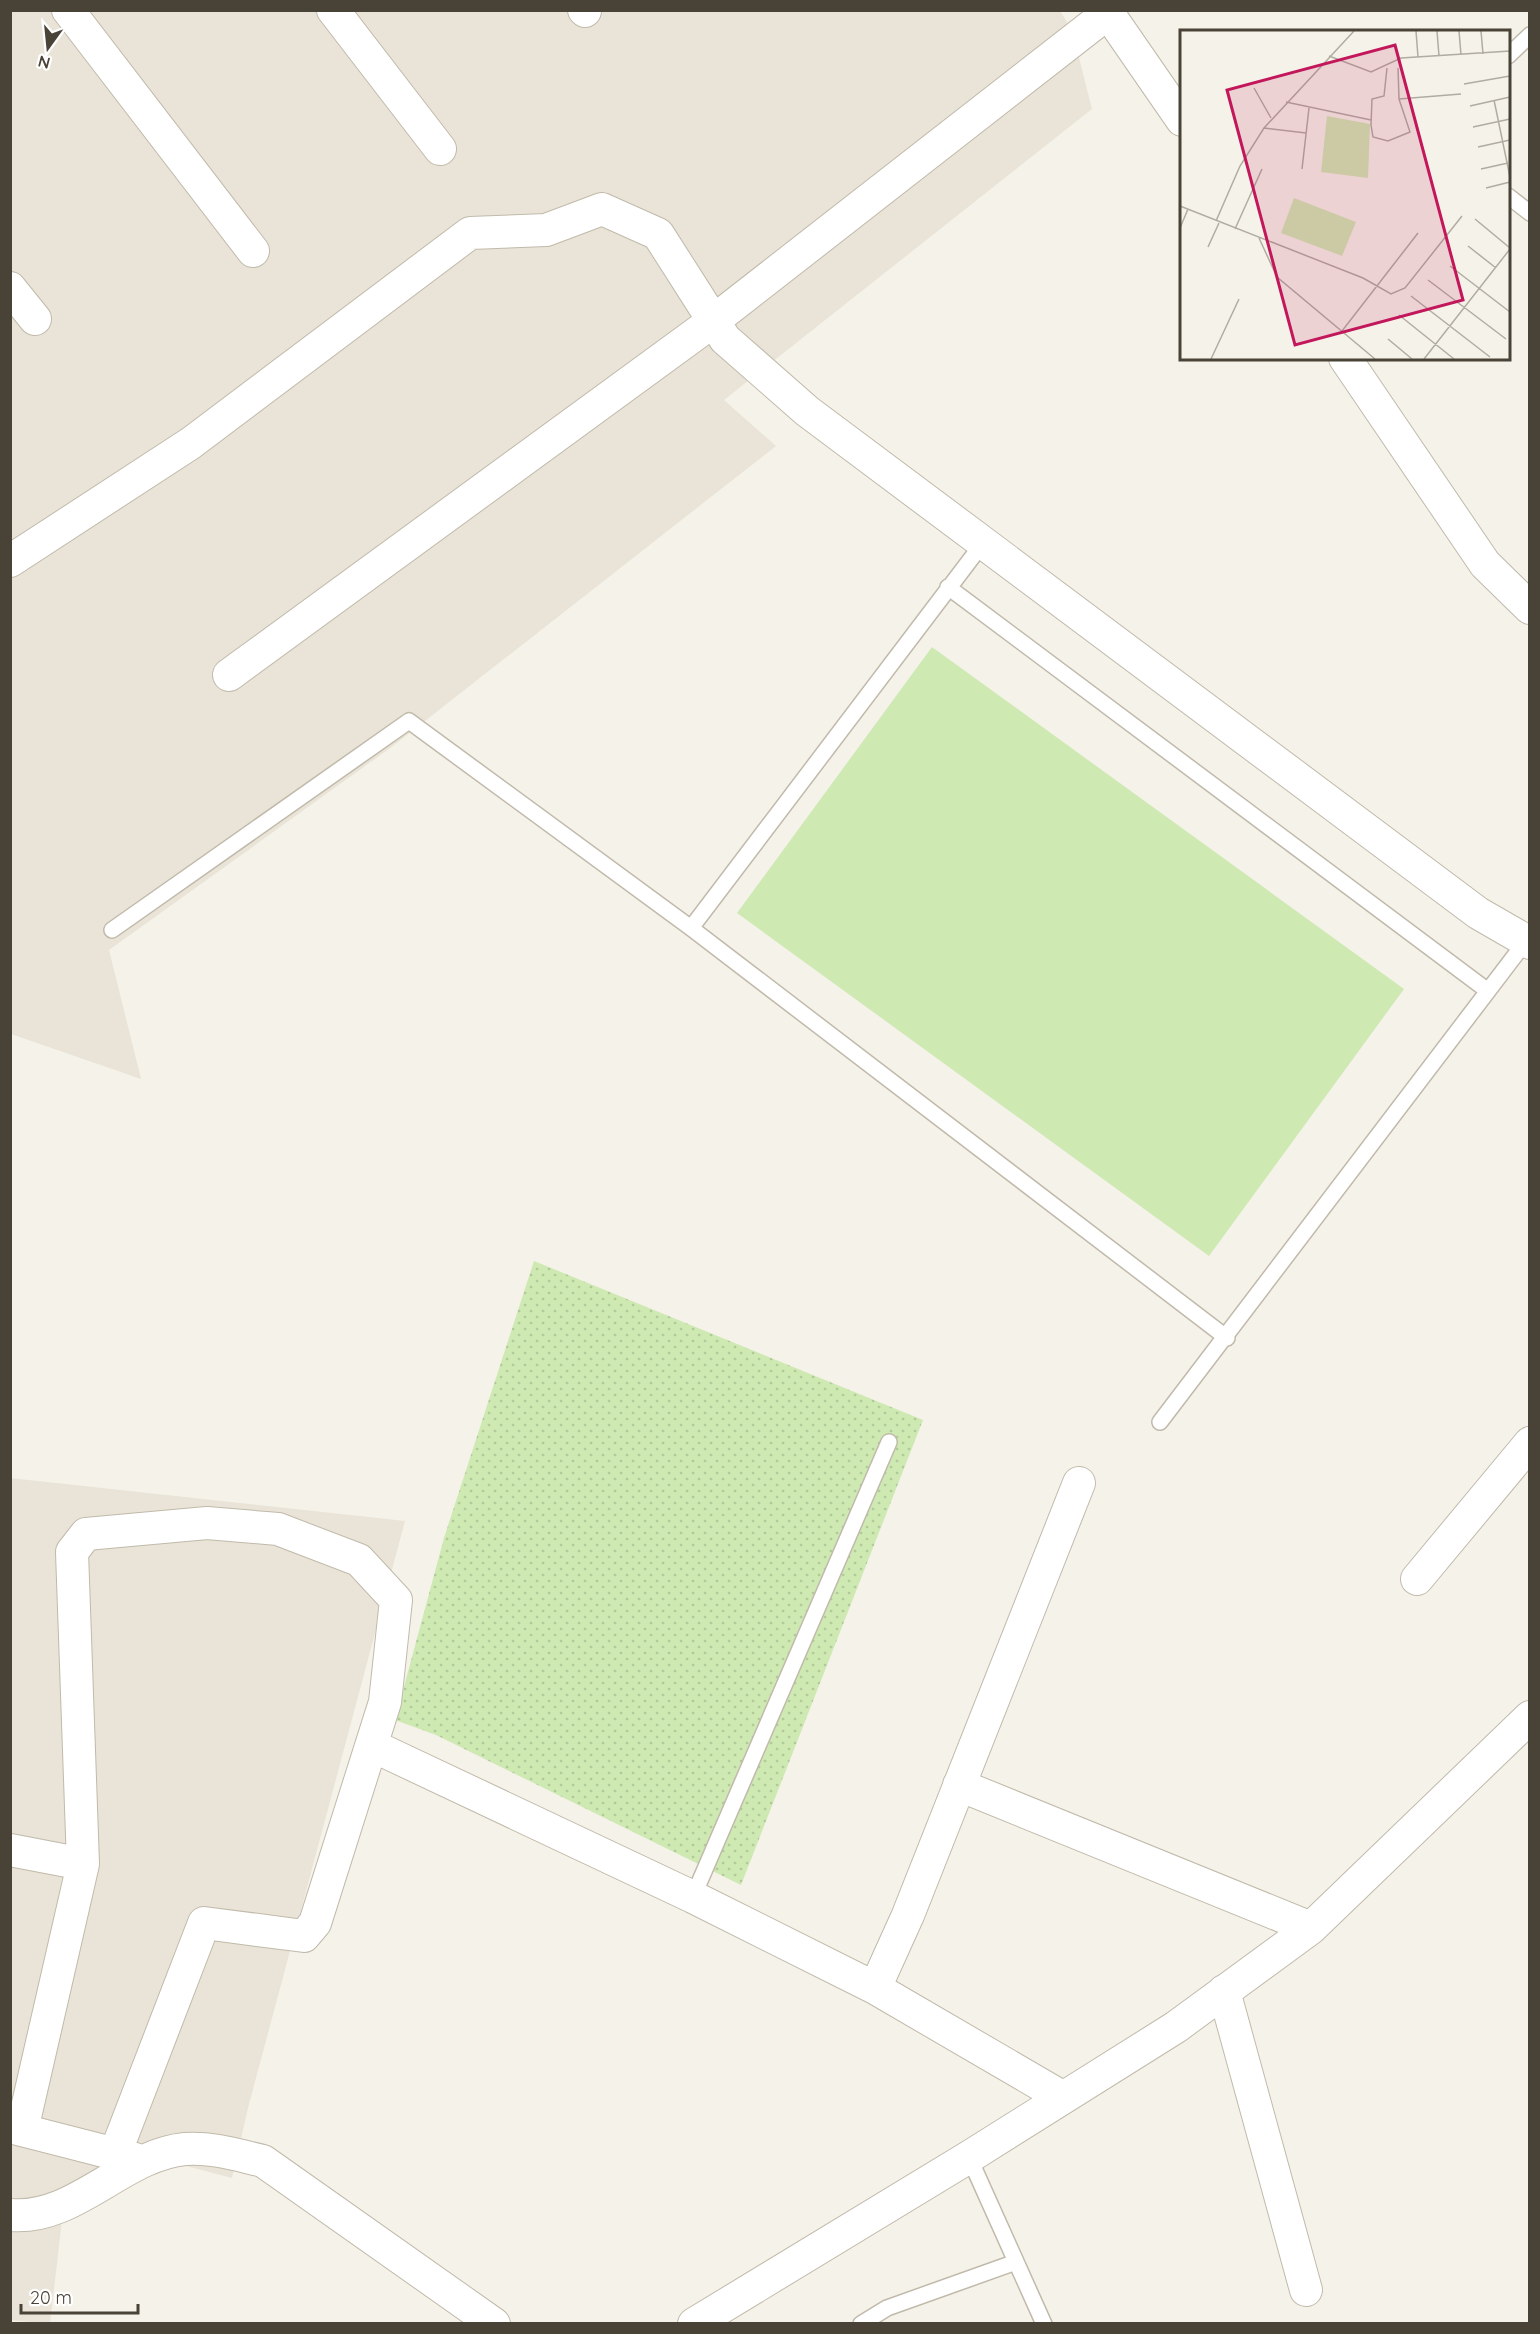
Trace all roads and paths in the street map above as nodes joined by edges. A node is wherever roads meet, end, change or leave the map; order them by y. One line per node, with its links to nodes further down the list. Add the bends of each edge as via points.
1 (68, 10): 10 (street)
2 (333, 10): 7 (street)
3 (1107, 12): 6 (street); 13 (street)
4 (1530, 35): 5 (lane)
5 (1510, 55)
6 (1180, 117)
7 (440, 149)
8 (1510, 197): 9 (lane)
9 (1530, 213)
10 (253, 251)
11 (10, 288): 12 (street)
12 (35, 319)
13 (712, 322): 15 (street, via 725,339 807,411); 16 (street, via 658,234 602,208 546,230 470,233 190,442); 19 (street)
14 (1346, 360): 18 (street, via 1485,564)
15 (983, 543): 17 (lane); 22 (street, via 1478,913)
16 (10, 561)
17 (948, 587): 20 (lane); 23 (lane)
18 (1530, 608)
19 (229, 675)
20 (691, 928): 21 (lane, via 409,721); 24 (lane)
21 (112, 930)
22 (1528, 942): 23 (lane)
23 (1488, 991): 24 (lane)
24 (1227, 1338): 25 (lane)
25 (1160, 1422)
26 (889, 1442): 35 (lane)
27 (1530, 1443): 29 (street)
28 (1079, 1483): 32 (street)
29 (1417, 1579)
30 (1530, 1717): 36 (street)
31 (373, 1746): 34 (street, via 385,1702 396,1600 359,1560 278,1529 207,1523 86,1534 72,1552); 35 (street); 42 (street, via 315,1923 304,1936 204,1923)
32 (959, 1785): 36 (street); 37 (street)
33 (10, 1850): 34 (street)
34 (83, 1864): 40 (street)
35 (693, 1897): 37 (street)
36 (1311, 1928): 38 (street)
37 (875, 1988): 39 (street)
38 (1224, 1991): 39 (street, via 1176,2027); 45 (street)
39 (1062, 2097): 41 (street)
40 (16, 2128): 42 (street)
41 (969, 2157): 44 (lane); 47 (street)
42 (129, 2158): 43 (street, via 47,2212); 46 (street, via 184,2149 218,2150 262,2161)
43 (10, 2215)
44 (1016, 2262): 48 (lane, via 887,2308); 49 (lane)
45 (1306, 2290)
46 (494, 2324)
47 (694, 2324)
48 (861, 2324)
49 (1044, 2324)

